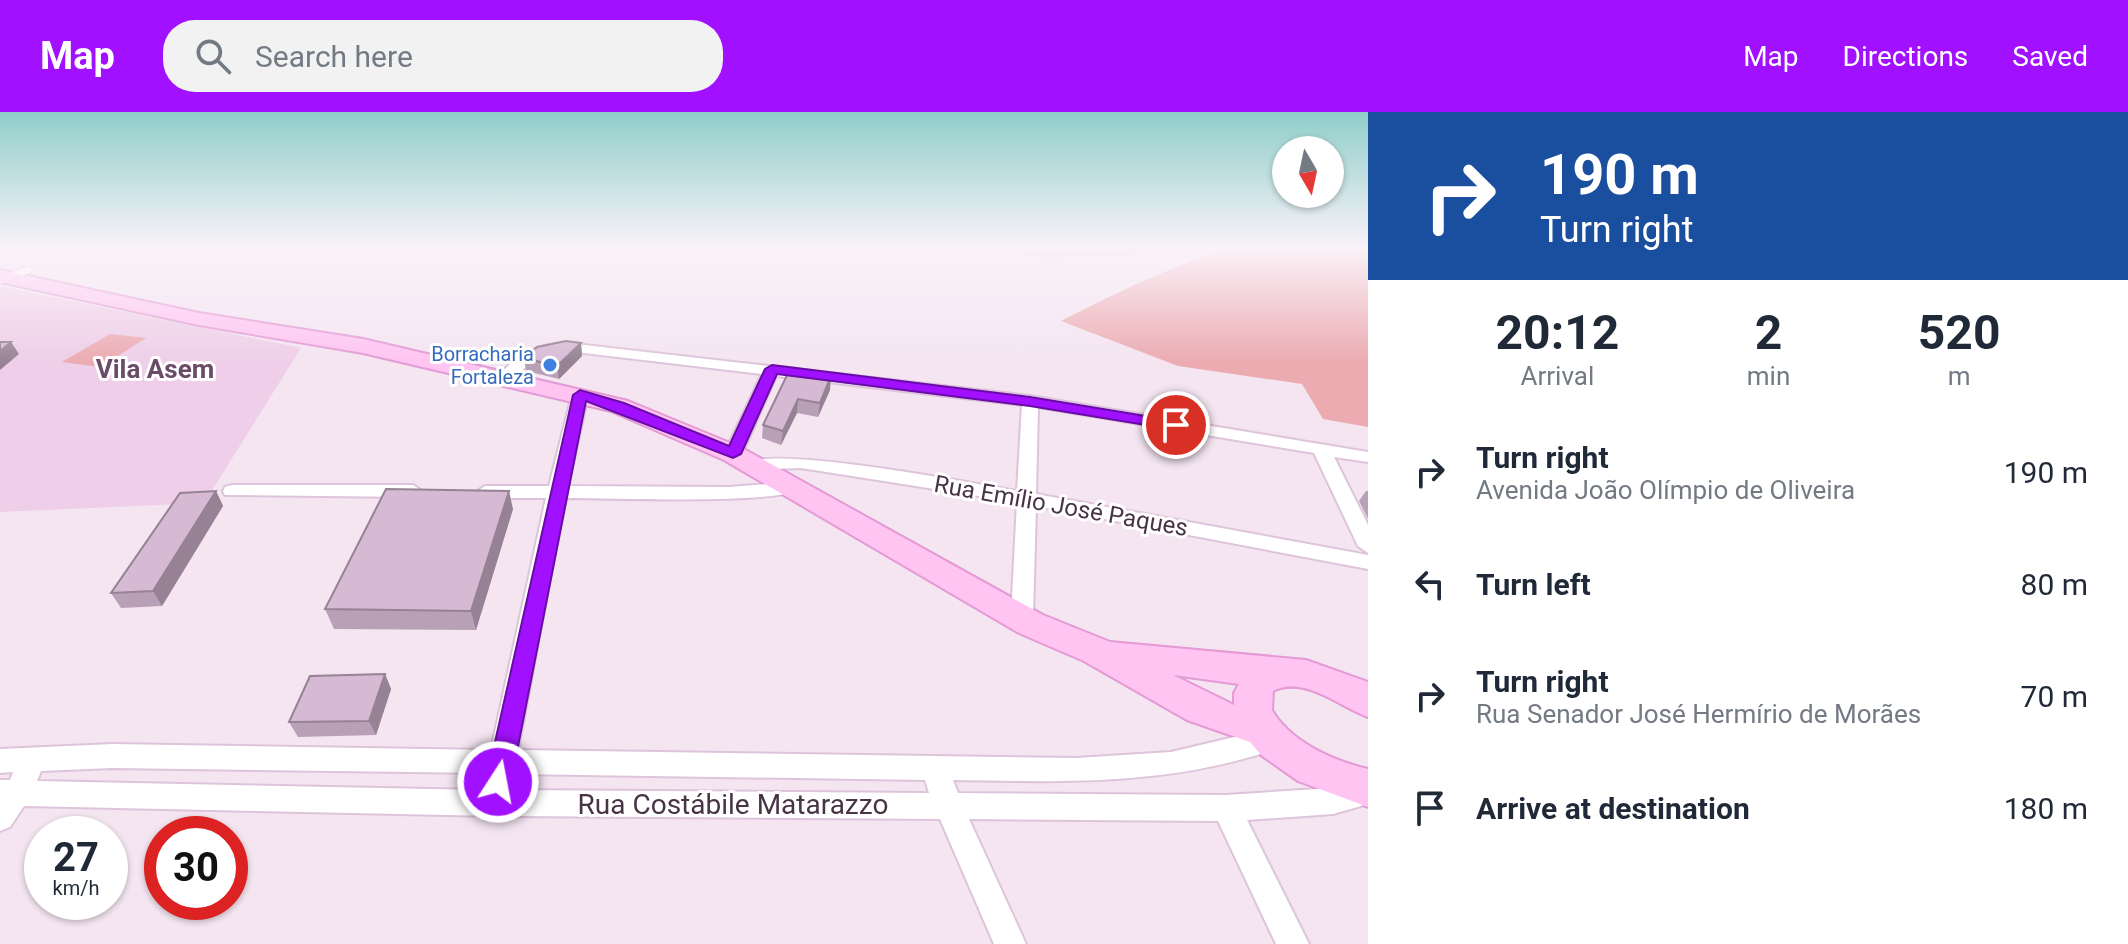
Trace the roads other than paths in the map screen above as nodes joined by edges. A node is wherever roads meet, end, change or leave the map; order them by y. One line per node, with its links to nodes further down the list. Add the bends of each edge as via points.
1 (54, 286): 3 (main road, via 199,319)
2 (98, 286): 3 (main road, via 350,338)
3 (363, 346): 5 (main road)
4 (772, 369): 5 (street, via 551,347 528,354); 7 (street); 10 (street)
5 (505, 378): 6 (main road)
6 (580, 395): 10 (main road, via 619,406); 15 (street)
7 (1030, 401): 8 (street); 16 (street)
8 (1321, 449): 9 (street); 17 (street)
9 (1368, 457)
10 (743, 459): 11 (main road); 16 (street, Rua Emílio José Paques)
11 (793, 488): 15 (street); 19 (main road)
12 (232, 491): 13 (street)
13 (434, 491)
14 (465, 492): 15 (street)
15 (557, 492): 28 (street)
16 (1027, 498): 18 (street, Rua Emílio José Paques); 19 (street)
17 (1368, 546)
18 (1368, 562)
19 (1022, 617): 20 (main road)
20 (1097, 651): 21 (main road); 25 (main road, via 1201,709)
21 (1276, 674): 22 (main road); 25 (main road, via 1261,681 1253,693 1254,710)
22 (1331, 681): 23 (main road); 24 (main road)
23 (1368, 693)
24 (1368, 701)
25 (1268, 734): 29 (street, Rua Costábile Matarazzo, via 1171,764 1076,770); 30 (main road, via 1309,768)
26 (33, 759): 27 (street, Rua Costábile Matarazzo); 28 (street, Rua Costábile Matarazzo); 31 (street)
27 (0, 761)
28 (503, 761): 29 (street, Rua Costábile Matarazzo); 32 (street)
29 (934, 767): 33 (street)
30 (1368, 789): 34 (street, Rua Costábile Matarazzo, via 1333,801)
31 (9, 792): 32 (street, Rua Costábile Matarazzo); 35 (street)
32 (494, 803): 33 (street, Rua Costábile Matarazzo)
33 (948, 805): 34 (street, Rua Costábile Matarazzo); 36 (street)
34 (1226, 808): 37 (street)
35 (0, 817)
36 (1010, 944)
37 (1293, 944)

